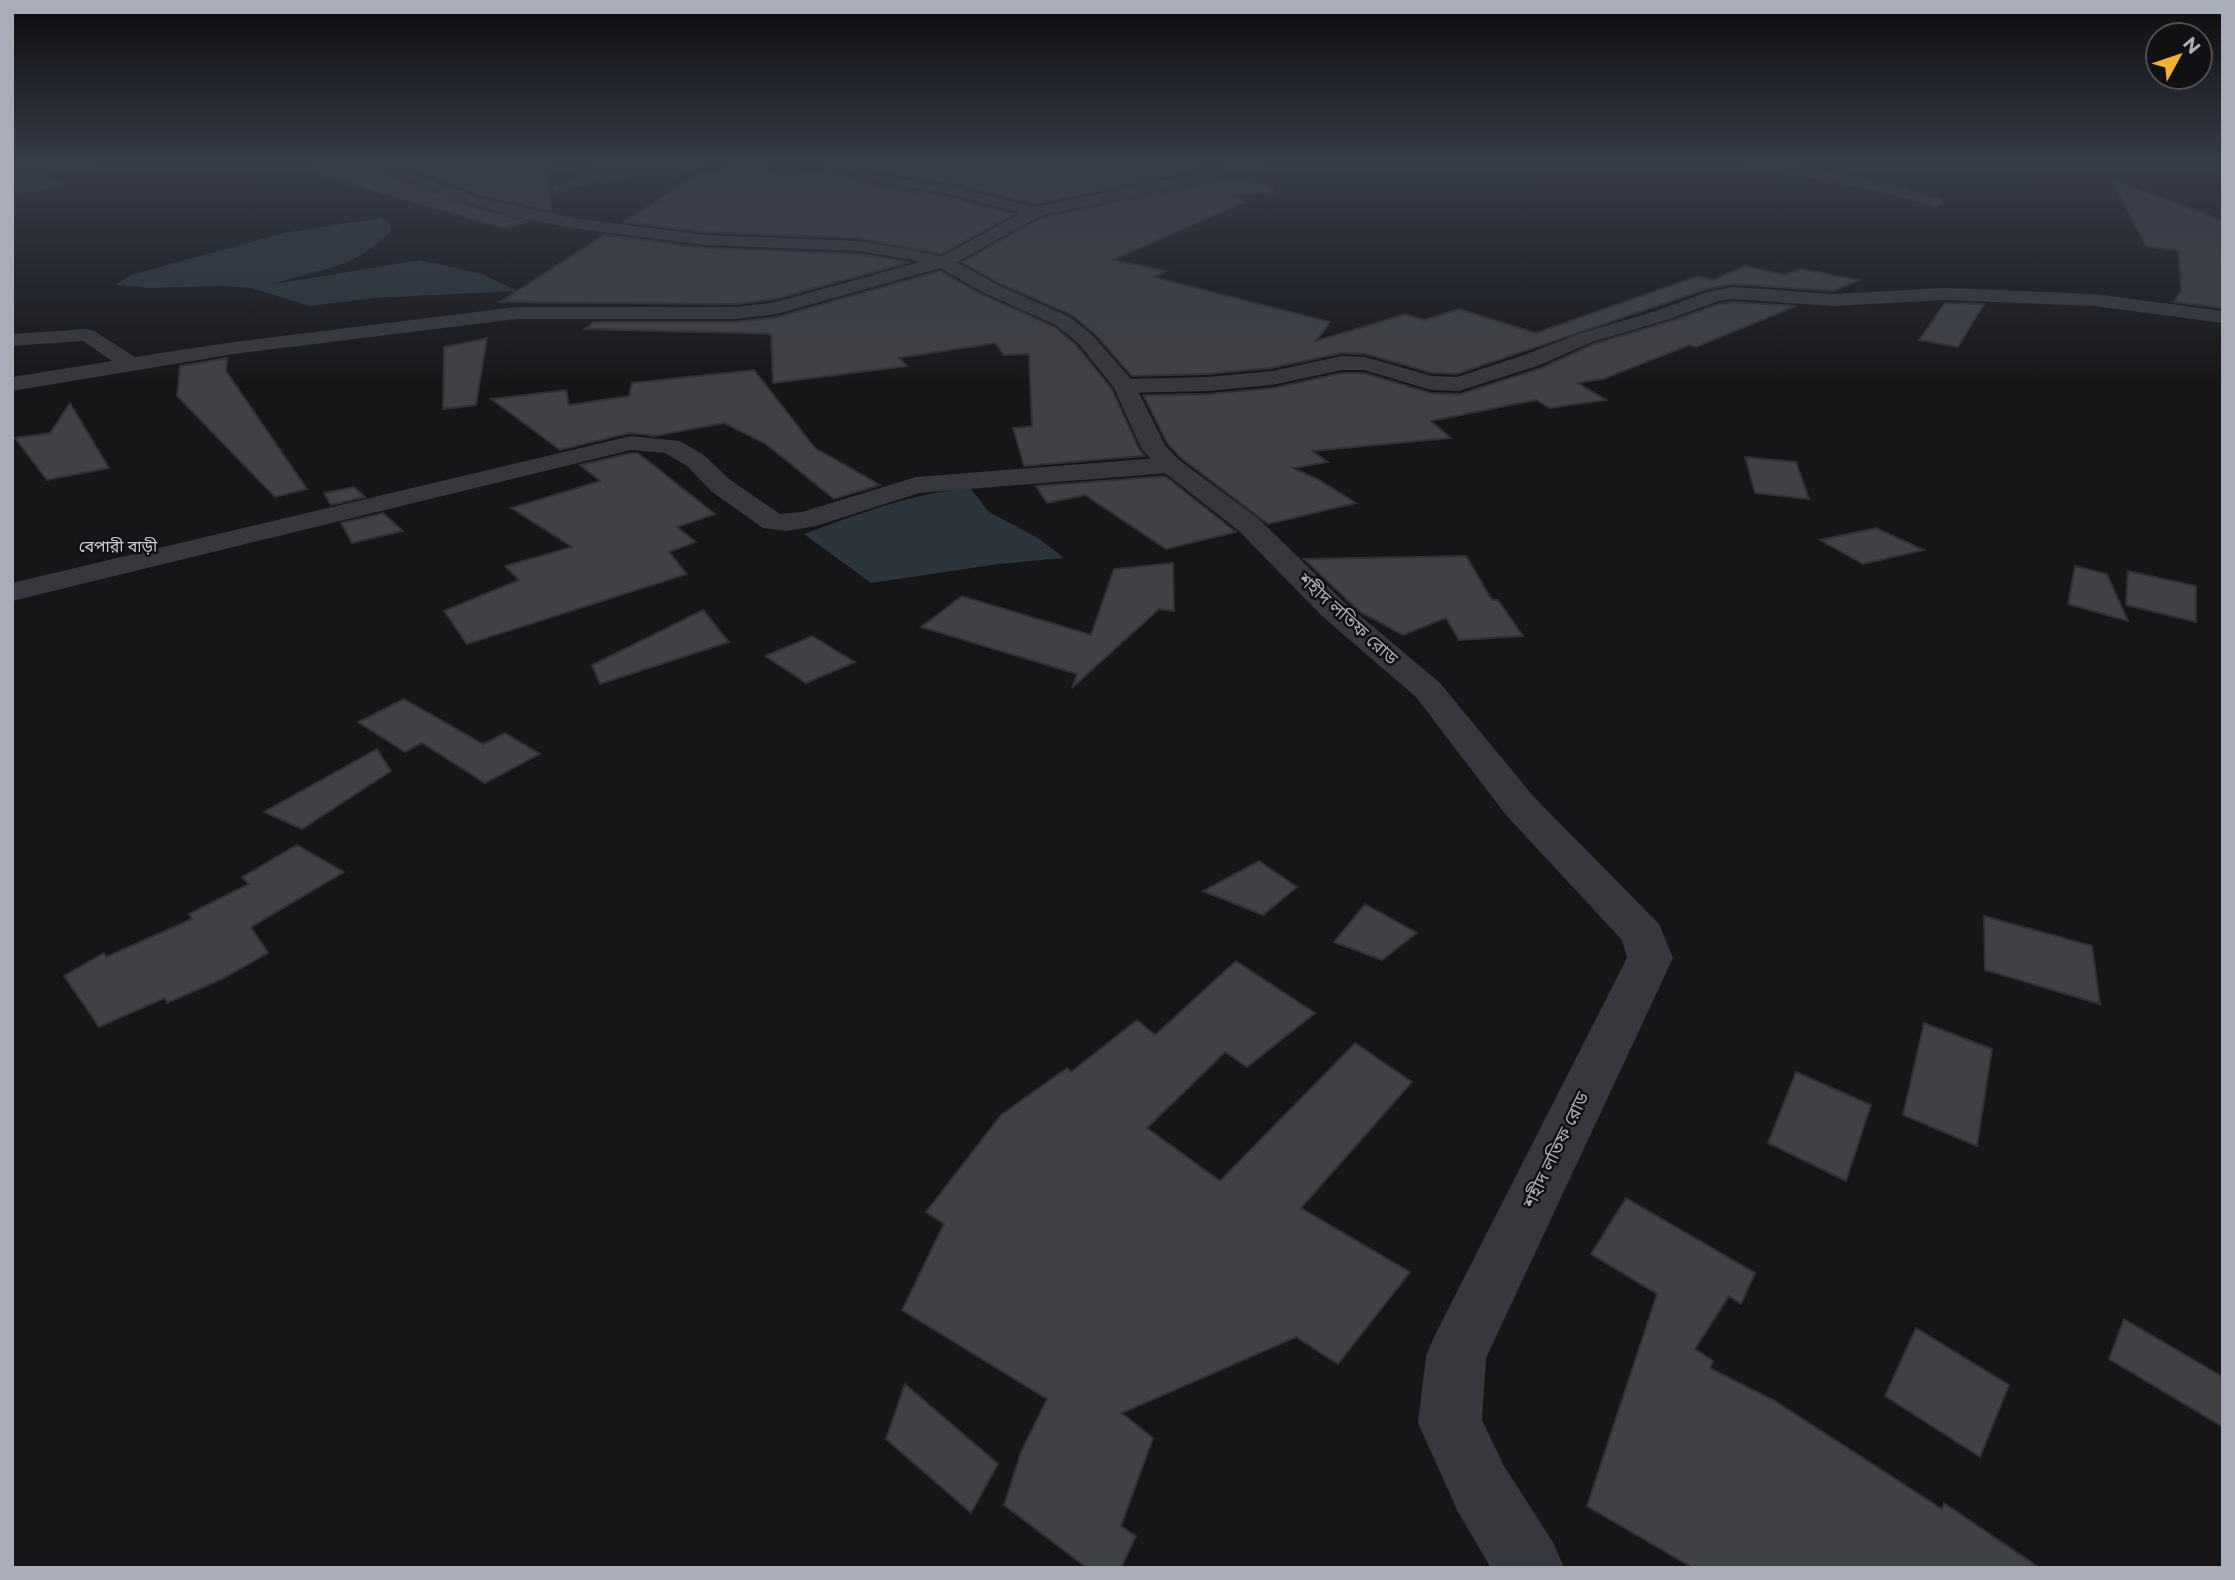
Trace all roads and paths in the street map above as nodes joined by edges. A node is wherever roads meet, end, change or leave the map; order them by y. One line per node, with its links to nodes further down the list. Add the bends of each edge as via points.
1 (687, 238): 3 (street, শহীদ লতিফ রোড, via 869,247)
2 (988, 238): 3 (street)
3 (943, 262): 6 (street, via 777,308 736,313 517,313); 8 (street, শহীদ লতিফ রোড, via 1063,321 1086,340)
4 (2223, 317): 8 (street, via 2081,300 1945,294 1833,300 1733,293 1585,338 1459,384 1431,383 1366,364 1342,363 1272,378)
5 (12, 340): 6 (street, via 86,335)
6 (132, 365): 7 (street)
7 (12, 384)
8 (1125, 386): 9 (street, শহীদ লতিফ রোড, via 1154,448)
9 (1170, 465): 10 (street, via 916,485 786,523 773,522 671,446 631,443); 11 (street, শহীদ লতিফ রোড, via 1249,525 1334,610 1428,690 1520,806 1643,935 1650,958 1456,1356 1450,1423 1481,1489)
10 (12, 592)
11 (1530, 1568)

